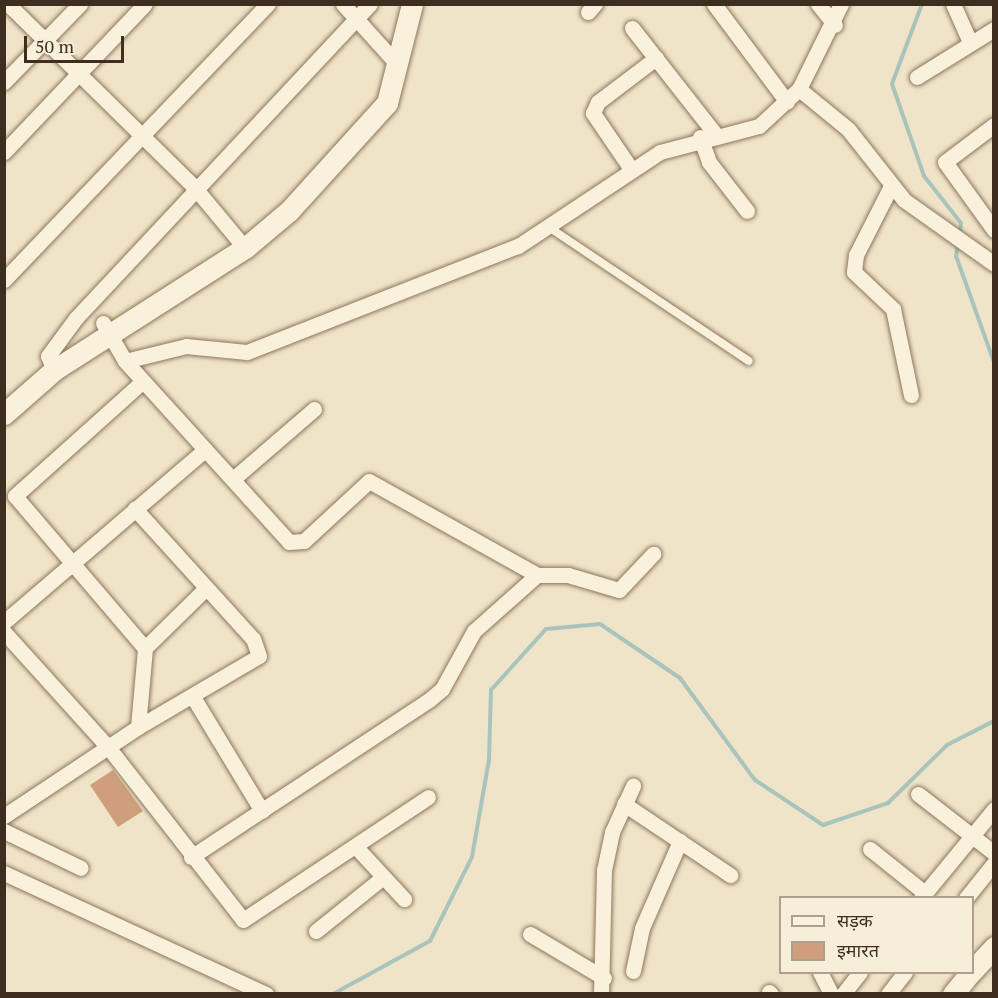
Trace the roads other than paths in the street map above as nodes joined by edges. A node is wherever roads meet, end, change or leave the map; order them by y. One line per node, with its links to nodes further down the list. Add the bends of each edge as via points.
1 (8, 4): 16 (street)
2 (80, 4): 16 (street)
3 (145, 4): 20 (street)
4 (268, 4): 27 (street)
5 (343, 4): 12 (street)
6 (370, 4): 12 (street)
7 (412, 4): 19 (main road)
8 (714, 4): 24 (street)
9 (818, 4): 13 (street)
10 (841, 4): 13 (street)
11 (953, 4): 17 (street)
12 (355, 19): 19 (street); 31 (street)
13 (835, 25): 23 (street)
14 (632, 28): 18 (street)
15 (993, 29): 17 (street)
16 (45, 41): 20 (street); 22 (street)
17 (970, 42): 21 (street)
18 (656, 58): 26 (street); 29 (street, via 598,102 593,113)
19 (398, 66): 35 (main road, via 378,117)
20 (78, 76): 27 (street); 28 (street)
21 (917, 77)
22 (4, 82)
23 (799, 89): 24 (street); 30 (street, via 848,129)
24 (787, 102): 26 (street, via 759,126)
25 (993, 125): 34 (street, via 945,162)
26 (708, 136): 29 (street); 32 (street, via 709,162)
27 (141, 137): 31 (street); 37 (street)
28 (4, 152)
29 (631, 169): 33 (street)
30 (891, 186): 36 (street, via 904,200); 44 (street, via 856,255 854,272 893,309)
31 (195, 188): 35 (street); 41 (street, via 76,318)
32 (747, 211)
33 (550, 228): 39 (lane); 40 (street, via 518,246 247,352 186,346)
34 (993, 230)
35 (243, 243): 38 (main road)
36 (993, 264)
37 (4, 280)
38 (105, 329): 40 (street); 41 (main road)
39 (748, 360)
40 (125, 361): 42 (street)
41 (51, 363): 43 (main road); 46 (main road)
42 (143, 381): 47 (street); 51 (street, via 15,496)
43 (4, 395)
44 (911, 395)
45 (314, 409): 48 (street)
46 (4, 414)
47 (205, 450): 48 (street); 49 (street)
48 (232, 479): 52 (street, via 289,542 304,541 364,484 378,483)
49 (135, 509): 51 (street); 53 (street)
50 (653, 554): 52 (street, via 619,590 567,575)
51 (70, 564): 54 (street); 56 (street)
52 (537, 575): 65 (street, via 474,631 442,689)
53 (205, 589): 56 (street); 57 (street, via 253,639 259,656)
54 (4, 622)
55 (4, 632): 59 (street)
56 (145, 648): 58 (street)
57 (193, 697): 58 (street); 65 (street)
58 (138, 727): 59 (street)
59 (108, 747): 66 (street); 73 (street)
60 (633, 786): 63 (street)
61 (918, 794): 68 (street)
62 (428, 797): 70 (street)
63 (624, 804): 69 (street); 91 (street, via 604,870)
64 (993, 808): 68 (street)
65 (262, 811): 73 (street)
66 (4, 816)
67 (4, 831): 75 (street)
68 (972, 836): 72 (street); 79 (street)
69 (680, 841): 77 (street); 86 (street, via 648,911)
70 (357, 848): 73 (street, via 243,920); 78 (street)
71 (870, 849): 79 (street)
72 (993, 853)
73 (191, 857)
74 (993, 863): 80 (street)
75 (81, 868)
76 (4, 873): 92 (street)
77 (729, 875)
78 (382, 878): 81 (street); 82 (street)
79 (923, 895)
80 (967, 896)
81 (404, 900)
82 (316, 931)
83 (530, 934): 91 (street)
84 (993, 946): 85 (main road)
85 (974, 970)
86 (633, 971)
87 (821, 974): 93 (street)
88 (859, 974): 94 (street)
89 (903, 974): 95 (street)
90 (970, 974): 96 (main road)
91 (603, 986)
92 (266, 993)
93 (831, 993)
94 (843, 993)
95 (888, 993)
96 (953, 993)

